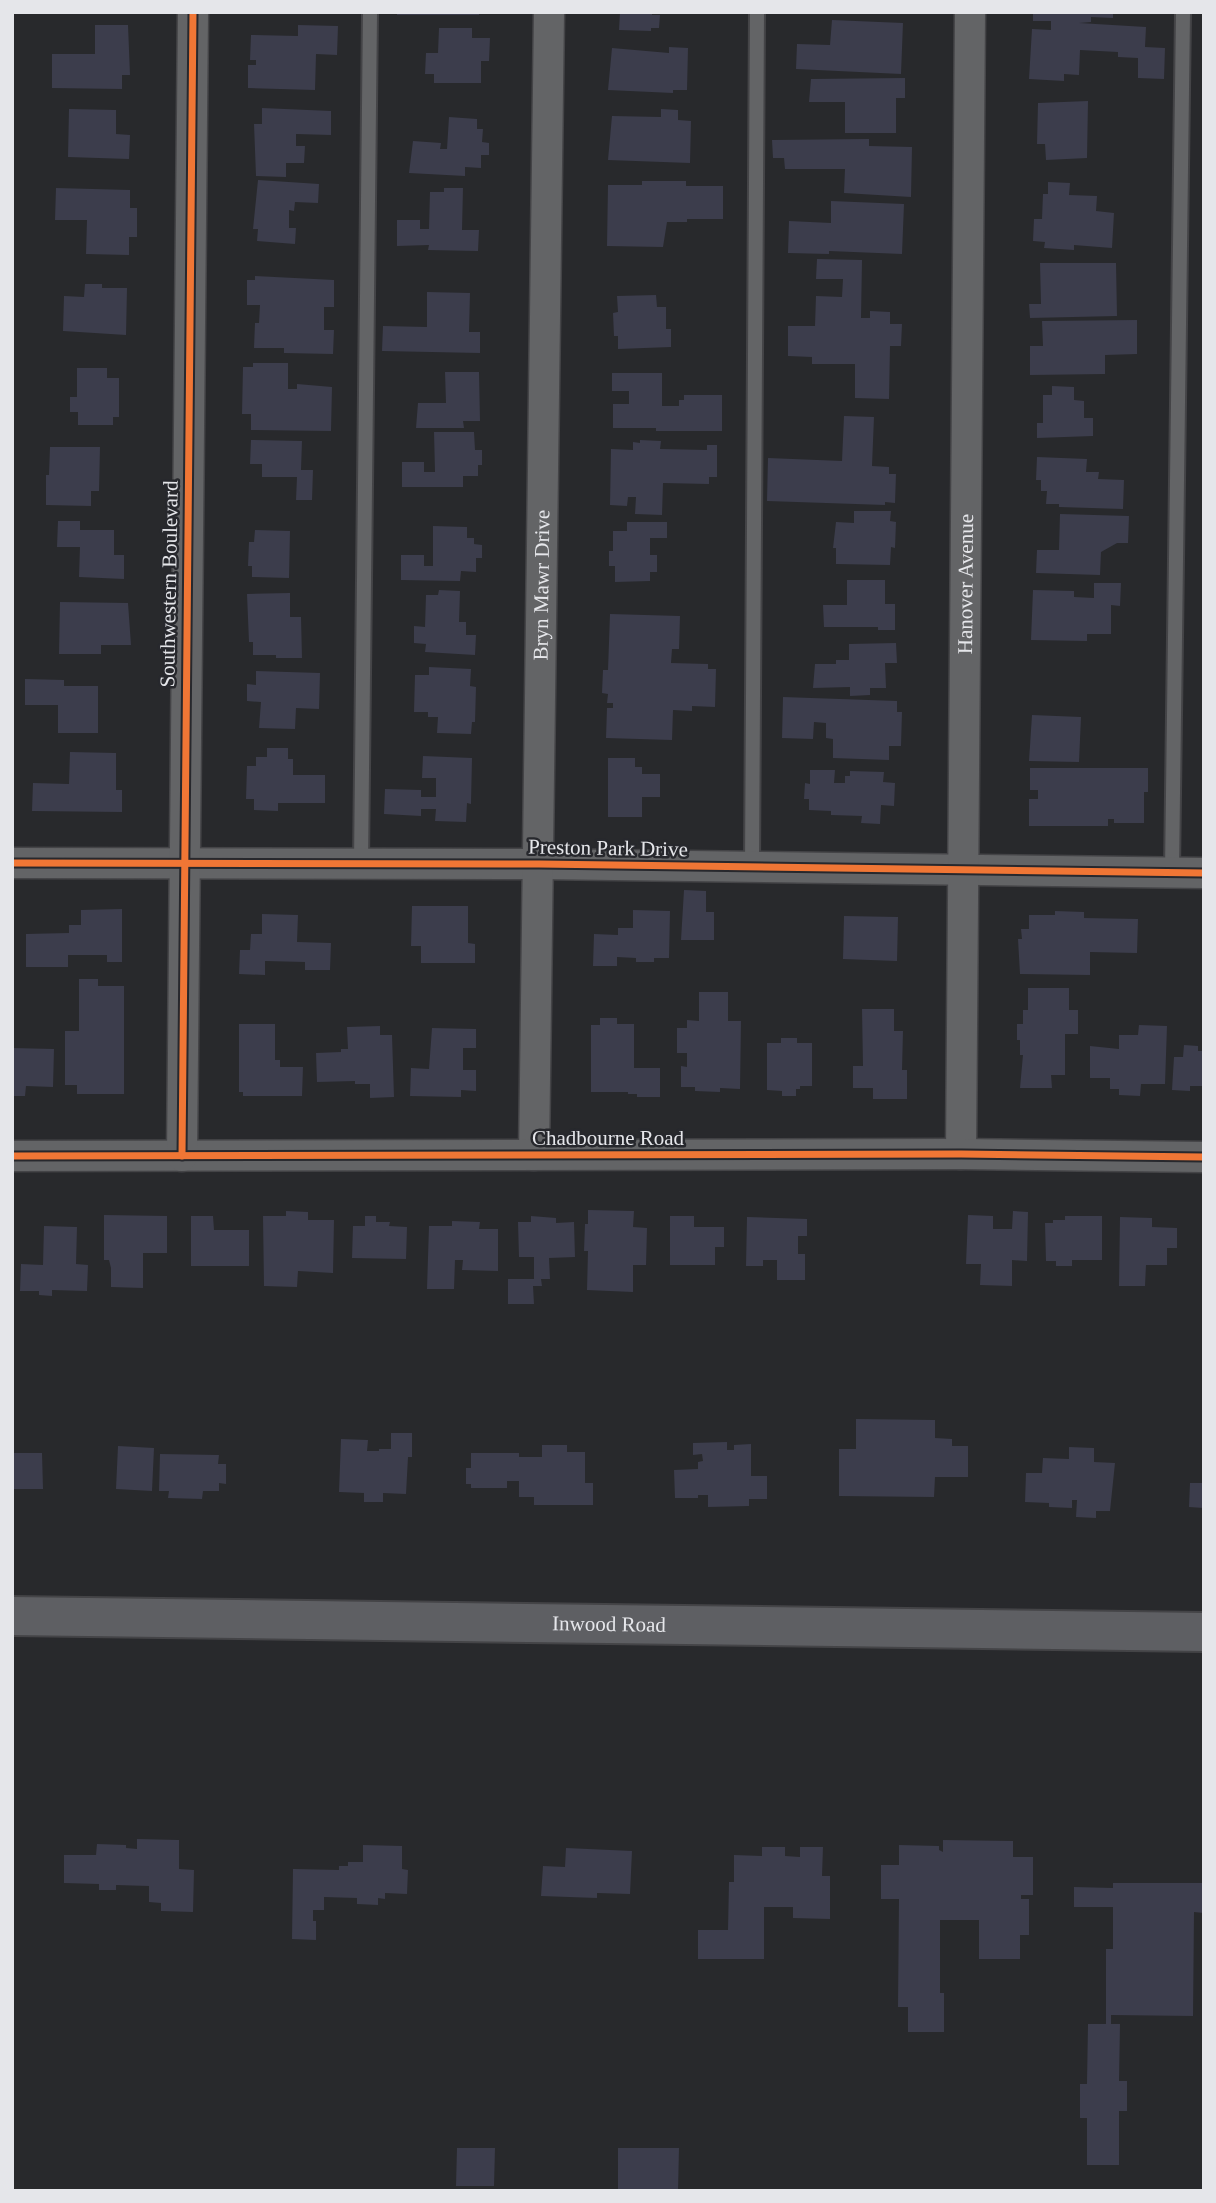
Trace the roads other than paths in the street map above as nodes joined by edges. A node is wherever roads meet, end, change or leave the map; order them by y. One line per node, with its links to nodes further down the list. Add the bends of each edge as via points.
1 (192, 12): 8 (street, Southwestern Boulevard)
2 (370, 12): 9 (lane)
3 (550, 12): 10 (street, Bryn Mawr Drive)
4 (757, 12): 11 (lane)
5 (970, 12): 12 (street, Hanover Avenue)
6 (1183, 12): 13 (lane)
7 (12, 863): 8 (street, Preston Park Drive)
8 (183, 864): 9 (street, Preston Park Drive); 18 (street, Southwestern Boulevard)
9 (360, 864): 10 (street, Preston Park Drive)
10 (539, 864): 11 (street, Preston Park Drive); 16 (street, Bryn Mawr Drive)
11 (752, 868): 12 (street, Preston Park Drive)
12 (961, 871): 13 (street, Preston Park Drive); 15 (street, Hanover Avenue)
13 (1172, 872): 14 (street, Preston Park Drive)
14 (1204, 873)
15 (961, 1154): 16 (street, Chadbourne Road); 19 (street, Chadbourne Road)
16 (534, 1155): 18 (street, Chadbourne Road)
17 (12, 1156): 18 (street, Chadbourne Road)
18 (181, 1156)
19 (1204, 1157)
20 (12, 1616): 21 (main road, Inwood Road)
21 (293, 1631): 23 (main road, Inwood Road); 24 (main road, Inwood Road)
22 (1204, 1632): 23 (main road, Inwood Road)
23 (826, 1638): 25 (main road, Inwood Road)
24 (12, 1641)
25 (1204, 1652)

